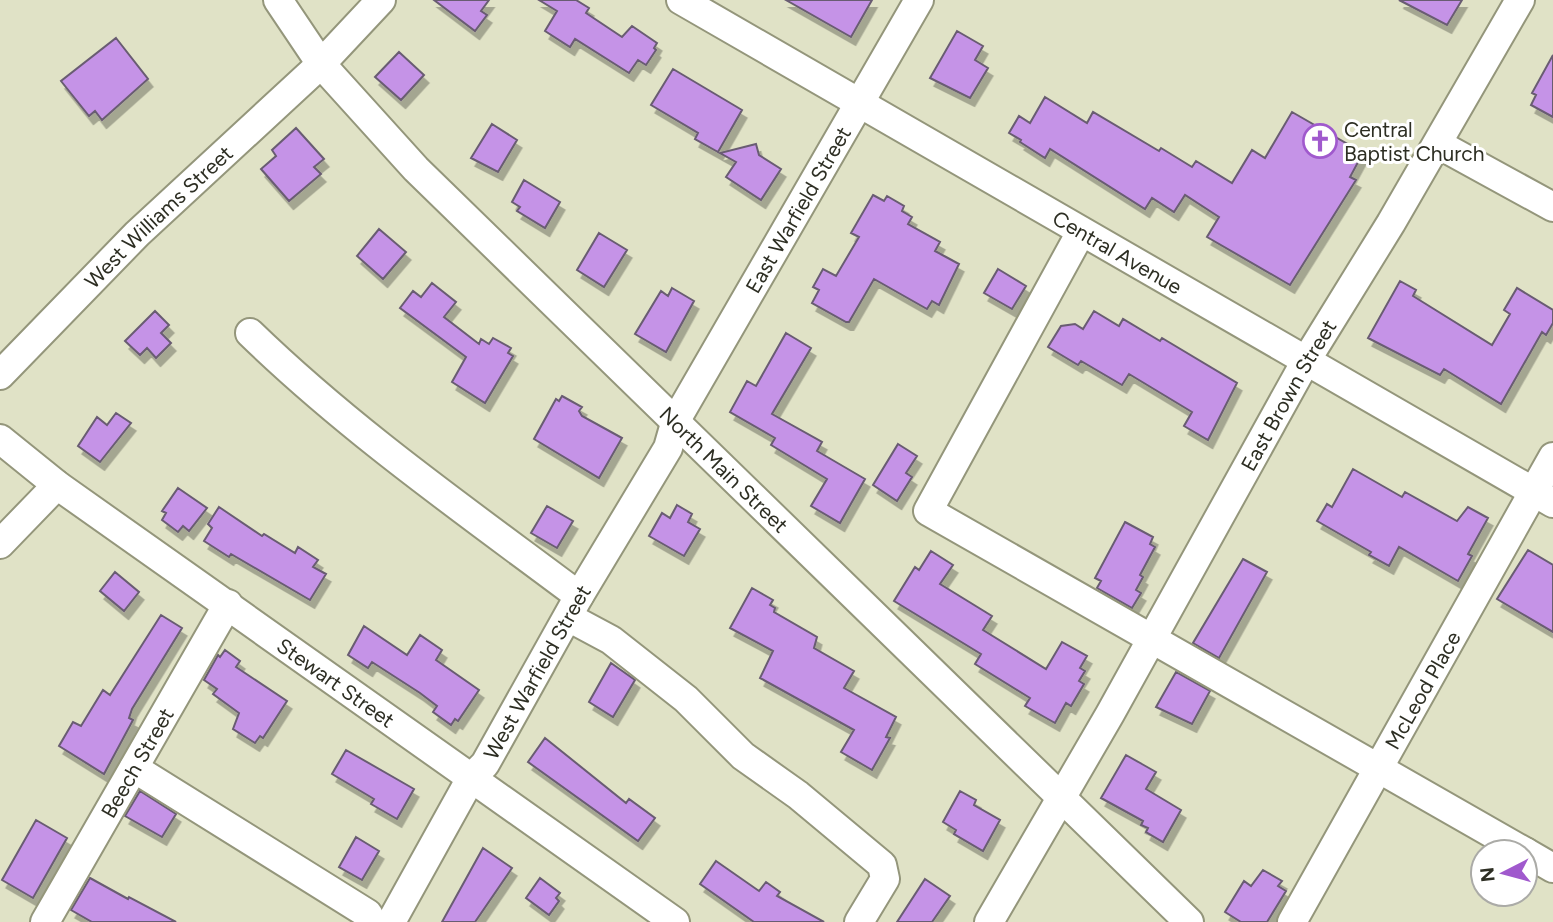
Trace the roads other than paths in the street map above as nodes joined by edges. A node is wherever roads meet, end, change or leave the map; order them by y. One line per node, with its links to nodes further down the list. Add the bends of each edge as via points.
1 (278, 0): 6 (street, North Main Street)
2 (381, 0): 6 (street, West Williams Street)
3 (681, 0): 7 (street, Central Avenue)
4 (919, 0): 7 (street, East Warfield Street)
5 (1520, 0): 8 (street, East Brown Street)
6 (321, 64): 13 (street, West Williams Street, via 137,234); 14 (street, North Main Street, via 415,169)
7 (859, 105): 10 (street, Central Avenue); 14 (street, East Warfield Street)
8 (1438, 144): 9 (street); 12 (street, East Brown Street)
9 (1553, 207)
10 (1081, 232): 12 (street, Central Avenue); 22 (street, via 928,510)
11 (250, 333): 21 (street, via 287,369)
12 (1307, 359): 18 (street, Central Avenue); 22 (street, East Brown Street)
13 (0, 375)
14 (676, 420): 21 (street, West Warfield Street, via 668,448); 26 (street, North Main Street)
15 (0, 439): 17 (street, Stewart Street)
16 (1553, 457): 18 (street, McLeod Place)
17 (57, 485): 19 (street); 20 (street, Stewart Street)
18 (1543, 497): 24 (street, McLeod Place)
19 (0, 544)
20 (228, 604): 23 (street, Beech Street); 25 (street, Stewart Street)
21 (573, 607): 25 (street, West Warfield Street, via 485,764); 32 (street, via 686,699 743,756 882,865 885,879)
22 (1151, 640): 24 (street); 26 (street, East Brown Street)
23 (134, 768): 28 (street, Beech Street); 29 (street, via 368,914)
24 (1377, 769): 27 (street); 35 (street, McLeod Place)
25 (471, 778): 30 (street, West Warfield Street); 31 (street, Stewart Street)
26 (1061, 795): 33 (street, East Brown Street); 34 (street, North Main Street)
27 (1500, 838)
28 (45, 922)
29 (372, 922)
30 (391, 922)
31 (675, 922)
32 (859, 922)
33 (989, 922)
34 (1189, 922)
35 (1292, 922)

